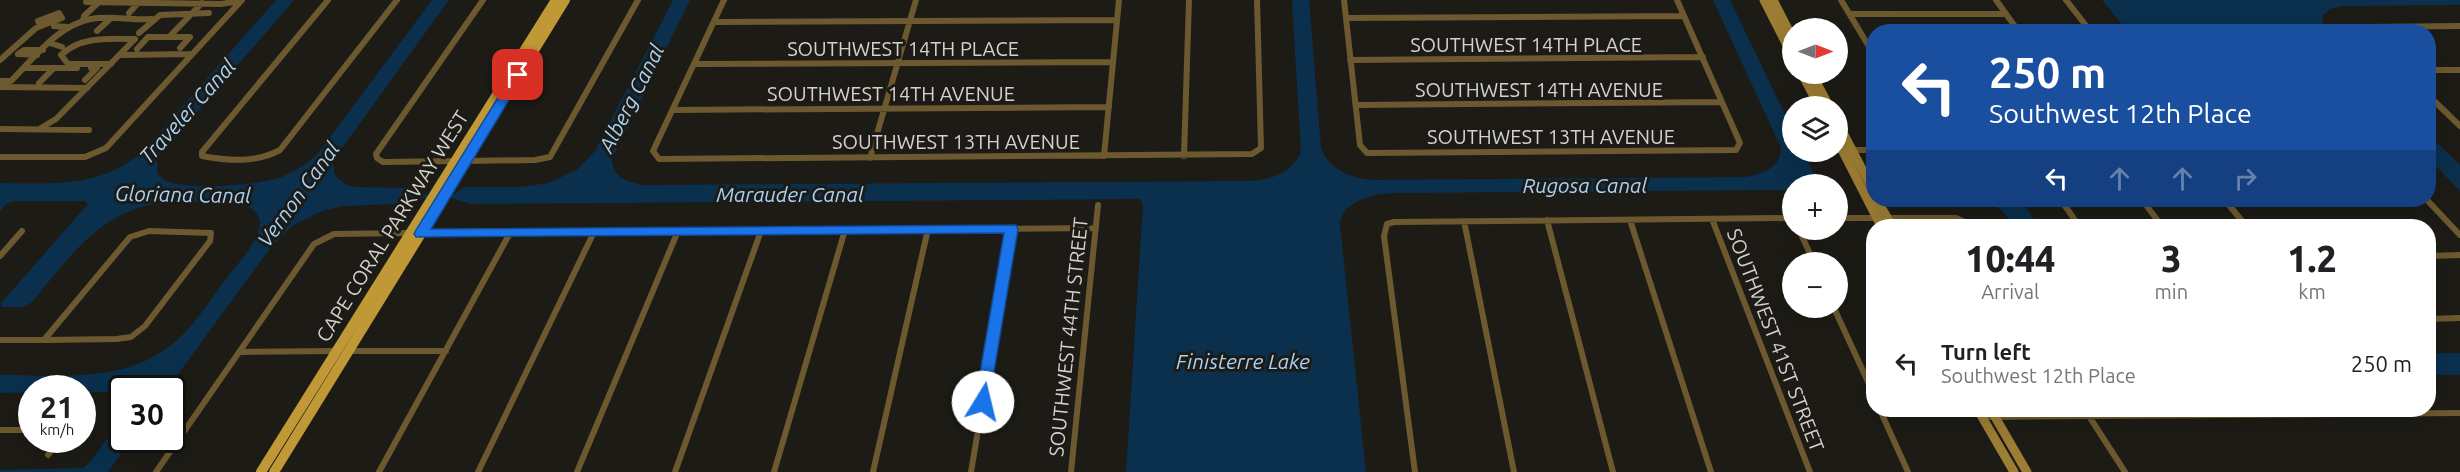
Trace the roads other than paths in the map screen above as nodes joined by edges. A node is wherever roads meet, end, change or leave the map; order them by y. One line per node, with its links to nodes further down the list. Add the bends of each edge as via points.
1 (88, 0): 24 (street)
2 (328, 0): 3 (street, via 202,156 255,159 280,150)
3 (396, 0)
4 (483, 0): 103 (street, via 376,154 383,162)
5 (556, 0): 56 (main road, via 558,5); 78 (main road, CAPE CORAL PARKWAY WEST)
6 (565, 0): 56 (main road, CAPE CORAL PARKWAY WEST)
7 (638, 0): 103 (street, via 550,157)
8 (724, 0): 44 (street)
9 (916, 0): 43 (street)
10 (1119, 0): 41 (street)
11 (1189, 0): 100 (street)
12 (1257, 0): 100 (street, SOUTHWEST 13TH AVENUE, via 1261,148 1246,155)
13 (1344, 0): 36 (street)
14 (1677, 0): 35 (street)
15 (1764, 0): 55 (street)
16 (1773, 0): 37 (street)
17 (1841, 0): 33 (street)
18 (1996, 0): 34 (street)
19 (2066, 0): 46 (street)
20 (127, 1): 24 (street); 25 (street)
21 (166, 1): 22 (street); 25 (street)
22 (175, 1): 26 (street)
23 (241, 1): 27 (street); 30 (street)
24 (99, 2): 42 (street)
25 (139, 2): 31 (street)
26 (202, 3): 28 (street); 32 (street)
27 (227, 3): 28 (street); 29 (street)
28 (212, 6): 29 (street); 32 (street)
29 (222, 9): 30 (street)
30 (232, 11): 64 (street)
31 (129, 13)
32 (192, 13): 40 (street, via 166,13); 57 (street)
33 (1850, 14): 34 (street); 58 (street)
34 (2006, 14): 45 (street)
35 (1684, 16): 36 (street); 67 (street)
36 (1346, 18): 69 (street)
37 (1782, 18)
38 (94, 19): 39 (street); 42 (street); 47 (street)
39 (110, 19): 40 (street); 47 (street)
40 (152, 19): 54 (street)
41 (1117, 20): 43 (street); 70 (street)
42 (83, 21): 52 (street)
43 (910, 21): 44 (street); 71 (street)
44 (714, 22): 73 (street)
45 (2013, 24)
46 (2085, 24)
47 (103, 25): 53 (street)
48 (40, 26): 68 (street)
49 (54, 26): 52 (street)
50 (2436, 26): 51 (street)
51 (2460, 26)
52 (69, 27): 59 (street)
53 (98, 31)
54 (139, 33)
55 (1782, 35)
56 (542, 36): 90 (main road, CAPE CORAL PARKWAY WEST)
57 (169, 37): 61 (street, via 190,37); 62 (street, via 148,37)
58 (1866, 41)
59 (50, 43): 60 (street); 63 (street)
60 (62, 47)
61 (180, 48)
62 (136, 49)
63 (43, 50): 65 (street); 65 (street, via 23,50 18,54)
64 (192, 54): 66 (street); 101 (street, via 106,148 94,155)
65 (37, 55): 74 (street)
66 (121, 55): 72 (street); 72 (street, via 135,39 87,41 61,55 68,64)
67 (1702, 57): 69 (street, SOUTHWEST 14TH PLACE); 84 (street)
68 (0, 60)
69 (1350, 60): 86 (street)
70 (1113, 62): 71 (street, SOUTHWEST 14TH PLACE); 87 (street)
71 (898, 63): 73 (street, SOUTHWEST 14TH PLACE); 88 (street)
72 (111, 64): 83 (street)
73 (694, 64): 89 (street)
74 (24, 68): 75 (street); 80 (street, via 10,81)
75 (54, 68): 79 (street, via 97,68); 81 (street)
76 (2436, 70): 77 (street)
77 (2460, 70)
78 (509, 74): 90 (main road, via 507,86 490,112); 103 (main road, CAPE CORAL PARKWAY WEST)
79 (85, 80)
80 (0, 81)
81 (39, 83)
82 (0, 87): 83 (street)
83 (87, 88): 92 (street, via 56,119)
84 (1722, 102): 86 (street, SOUTHWEST 14TH AVENUE); 86 (street, SOUTHWEST 13TH AVENUE, via 1740,143 1738,149 1376,154 1364,152 1360,145)
85 (2436, 103): 91 (street)
86 (1356, 105)
87 (1109, 107): 88 (street, SOUTHWEST 14TH AVENUE); 99 (street)
88 (885, 108): 89 (street, SOUTHWEST 14TH AVENUE); 102 (street)
89 (673, 110): 102 (street, SOUTHWEST 13TH AVENUE, via 654,155 665,159)
90 (494, 114): 103 (main road, CAPE CORAL PARKWAY WEST)
91 (2460, 126)
92 (41, 128): 93 (street); 94 (street)
93 (0, 129)
94 (89, 130)
95 (1848, 142): 97 (street)
96 (1848, 149): 97 (street)
97 (1852, 150): 98 (street); 105 (street)
98 (1866, 150)
99 (1104, 156): 100 (street, SOUTHWEST 13TH AVENUE); 102 (street, SOUTHWEST 13TH AVENUE)
100 (1184, 156)
101 (0, 157)
102 (870, 158)
103 (460, 161): 108 (main road, CAPE CORAL PARKWAY WEST); 108 (street)
104 (1848, 162): 106 (street)
105 (1866, 177)
106 (1866, 197)
107 (1098, 205): 125 (street, SOUTHWEST 44TH STREET)
108 (434, 207): 133 (main road, CAPE CORAL PARKWAY WEST)
109 (1871, 207): 115 (street)
110 (2147, 207): 120 (street)
111 (2231, 207): 121 (street)
112 (2434, 207): 135 (street)
113 (1782, 218): 116 (street)
114 (1848, 218): 115 (street)
115 (1877, 218): 117 (street)
116 (1712, 219): 123 (street); 171 (street, SOUTHWEST 41ST STREET)
117 (1880, 219)
118 (1940, 219): 119 (street)
119 (1962, 219)
120 (2157, 219)
121 (2240, 219)
122 (1548, 220): 123 (street); 124 (street); 169 (street)
123 (1630, 220): 170 (street)
124 (1464, 221): 167 (street, via 1394,222 1387,224 1384,236); 168 (street)
125 (1096, 228): 127 (street); 166 (street, SOUTHWEST 44TH STREET)
126 (928, 229): 127 (street); 128 (street); 164 (street)
127 (1012, 229): 165 (street)
128 (845, 230): 131 (street); 163 (street)
129 (22, 231): 137 (street)
130 (678, 231): 131 (street); 132 (street); 161 (street)
131 (761, 231): 162 (street)
132 (594, 232): 134 (street); 160 (street)
133 (416, 233): 134 (street); 144 (main road, CAPE CORAL PARKWAY WEST); 146 (street, via 327,236 314,244)
134 (510, 233): 145 (street)
135 (2460, 235)
136 (2460, 255): 138 (street)
137 (0, 256)
138 (2436, 256)
139 (1839, 318): 147 (street)
140 (2460, 318): 141 (street)
141 (2436, 319)
142 (0, 340): 143 (street)
143 (44, 340): 143 (street, via 130,237 149,231 211,233 210,241 185,274 145,326 131,337)
144 (342, 351): 145 (street); 146 (street); 157 (main road, CAPE CORAL PARKWAY WEST); 158 (main road, CAPE CORAL PARKWAY WEST)
145 (446, 351): 159 (street)
146 (240, 352): 156 (street)
147 (1866, 378)
148 (2436, 413): 149 (street)
149 (2460, 413)
150 (1883, 417): 172 (street)
151 (1989, 417): 173 (street)
152 (1990, 417): 174 (street)
153 (2090, 417): 175 (street)
154 (0, 430): 155 (street)
155 (18, 430)
156 (156, 472)
157 (261, 472)
158 (274, 472)
159 (379, 472)
160 (478, 472)
161 (577, 472)
162 (675, 472)
163 (774, 472)
164 (873, 472)
165 (971, 472)
166 (1071, 472)
167 (1415, 472)
168 (1514, 472)
169 (1613, 472)
170 (1711, 472)
171 (1810, 472)
172 (1908, 472)
173 (2014, 472)
174 (2027, 472)
175 (2125, 472)

